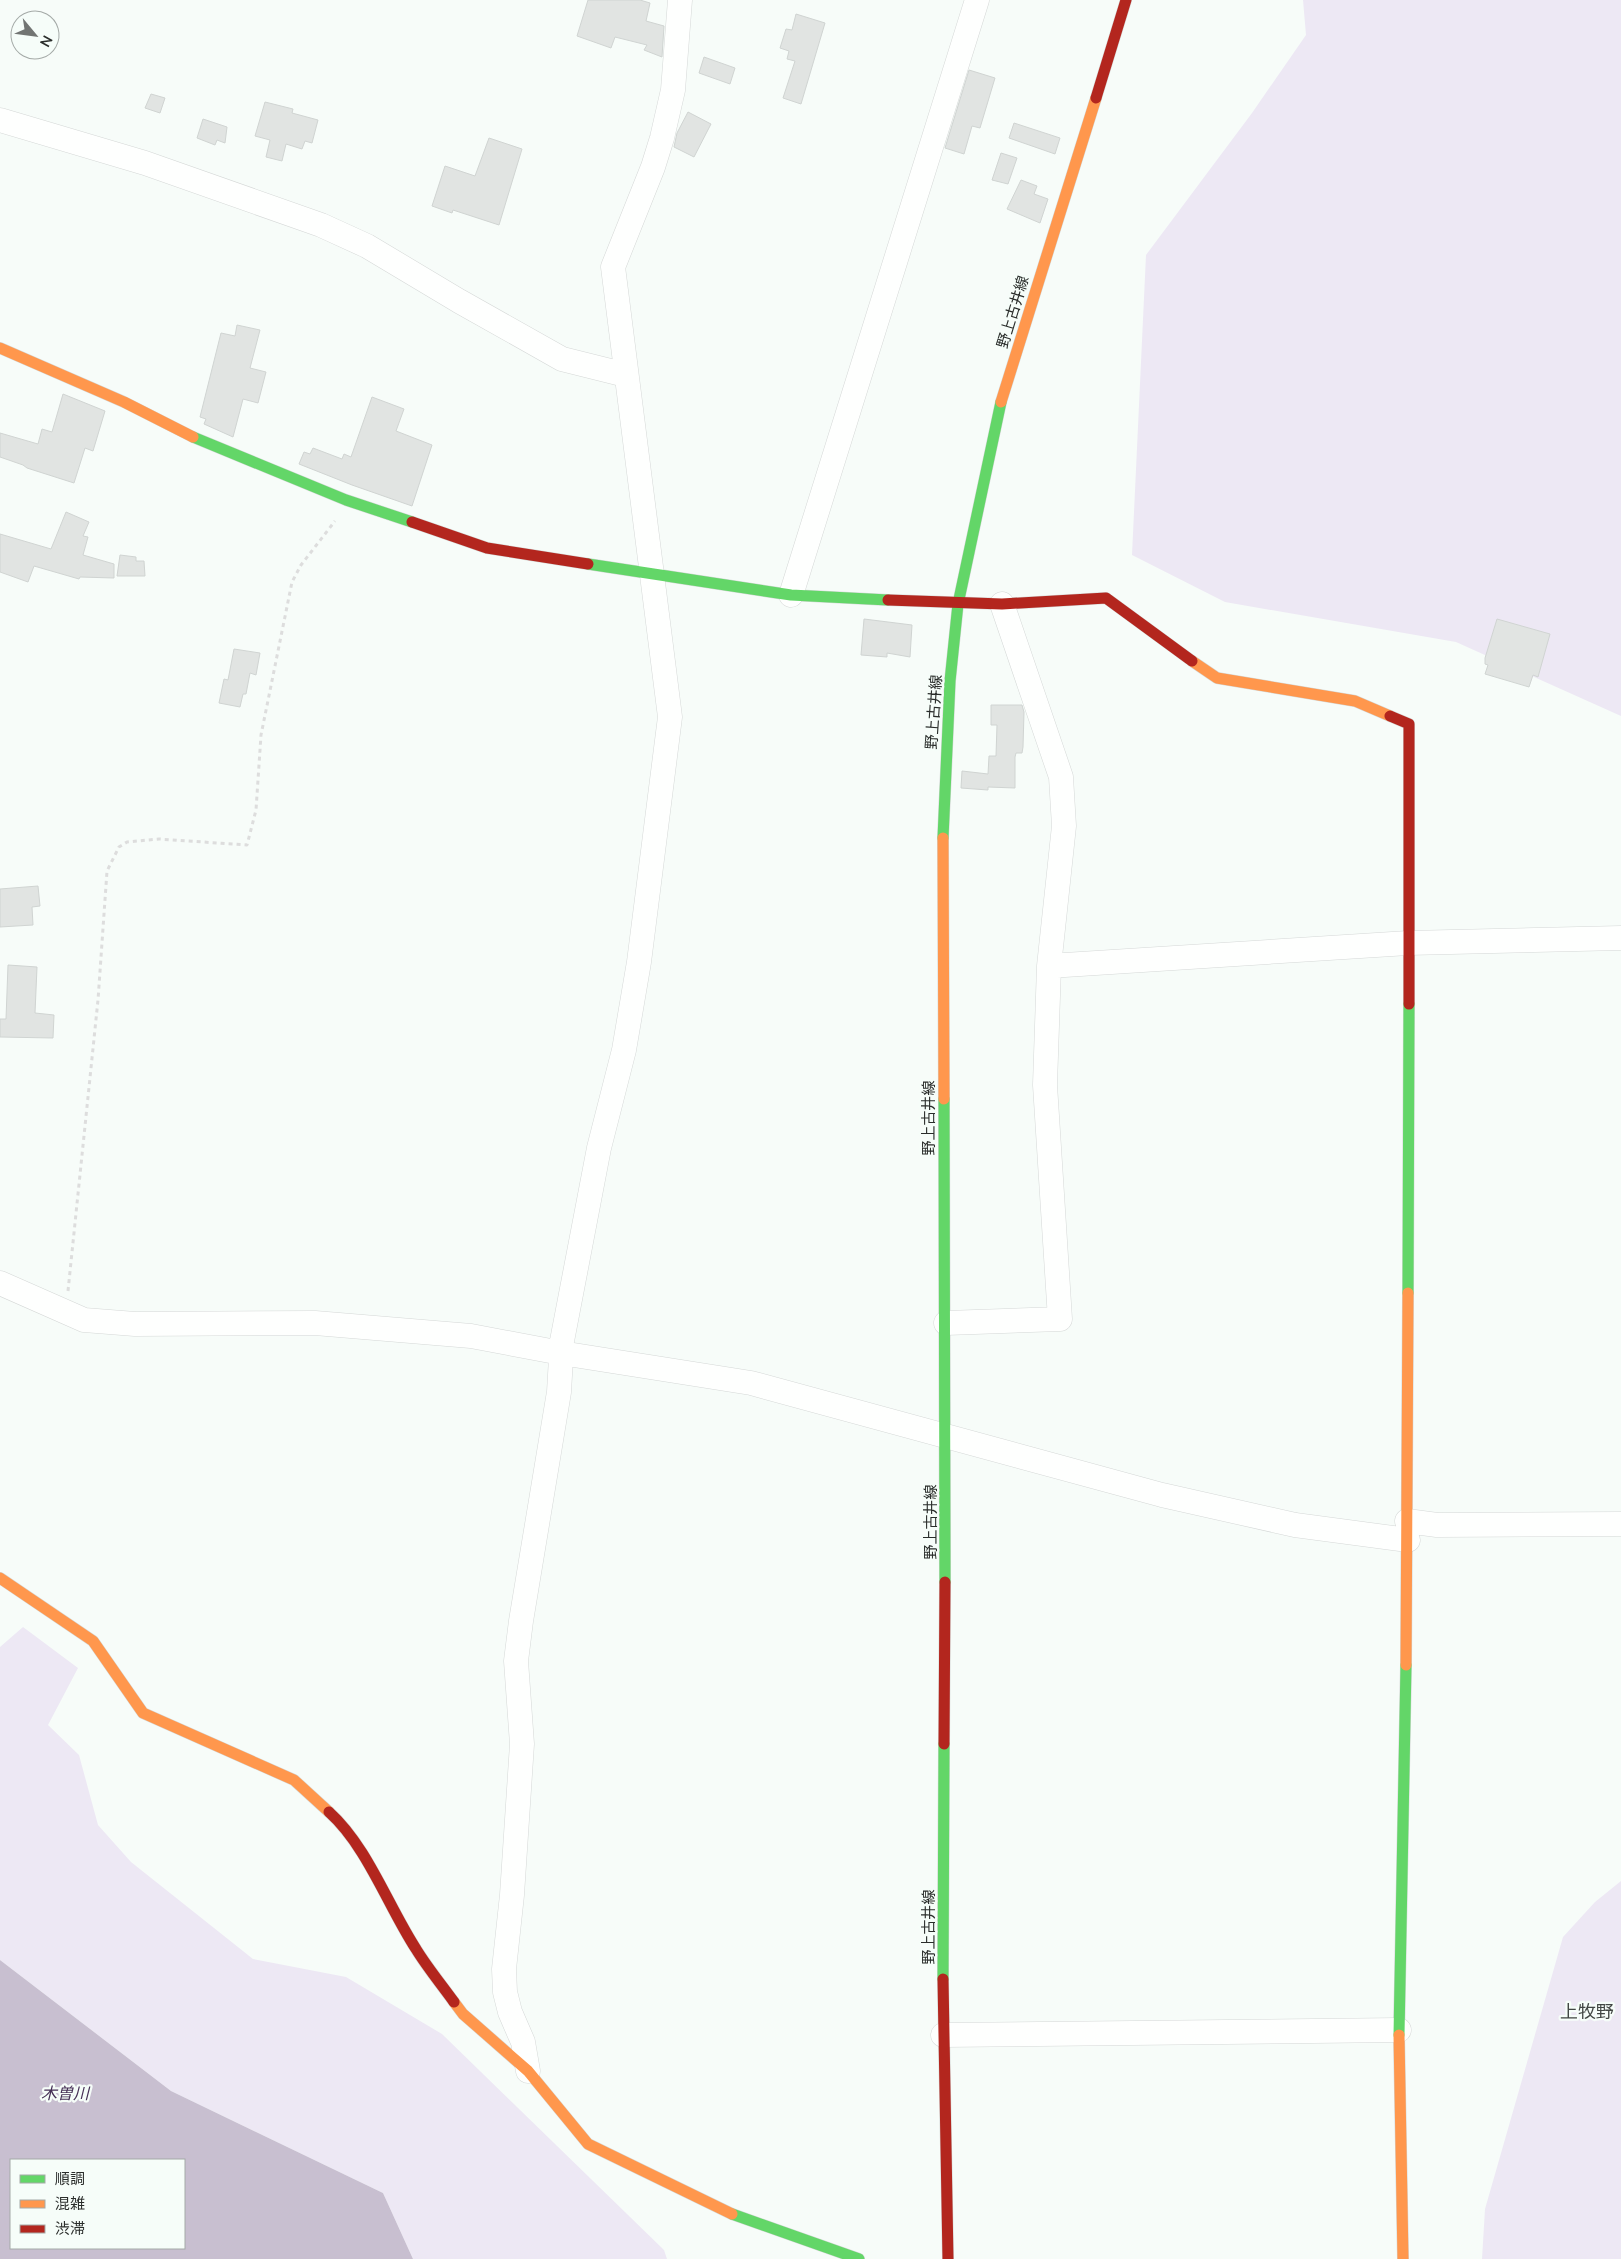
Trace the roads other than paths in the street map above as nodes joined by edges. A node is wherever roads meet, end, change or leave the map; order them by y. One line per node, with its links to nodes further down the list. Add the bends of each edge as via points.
1 (680, 0): 6 (street, via 673,90 662,138 613,267)
2 (978, 0): 8 (street)
3 (1126, 0): 9 (street, 野上古井線, via 999,409)
4 (0, 120): 6 (street, via 145,163 321,225 368,246 562,359)
5 (0, 348): 7 (street, via 124,402 184,433 346,500 487,548)
6 (626, 375): 7 (street)
7 (652, 573): 8 (street); 16 (street, via 670,717 639,962 624,1050 599,1148)
8 (791, 595): 9 (street)
9 (958, 604): 10 (street); 15 (street, 野上古井線, via 950,681 942,868)
10 (1002, 604): 12 (street, via 1106,598 1217,678 1355,701 1409,724); 13 (street, via 1061,777 1064,826)
11 (1621, 938): 12 (street)
12 (1408, 943): 13 (street); 19 (street)
13 (1049, 966): 15 (street, via 1045,1084 1060,1319)
14 (0, 1282): 16 (street, via 84,1320 135,1324 315,1323 471,1336)
15 (946, 1323): 17 (street, 野上古井線)
16 (561, 1353): 17 (street, via 750,1383); 23 (street, via 559,1392 516,1661 522,1744 504,1968 508,2005 523,2042)
17 (946, 1436): 19 (street, via 1162,1495 1295,1525); 22 (street, 野上古井線)
18 (1621, 1524): 19 (street, via 1437,1525)
19 (1407, 1531): 21 (street)
20 (0, 1578): 23 (street, via 93,1641 143,1713 294,1780 337,1819 360,1851 416,1949 463,2014)
21 (1399, 2030): 22 (street); 26 (street)
22 (943, 2035): 25 (street, 野上古井線)
23 (528, 2071): 24 (street, via 588,2144 734,2215)
24 (859, 2259)
25 (948, 2259)
26 (1403, 2259)

